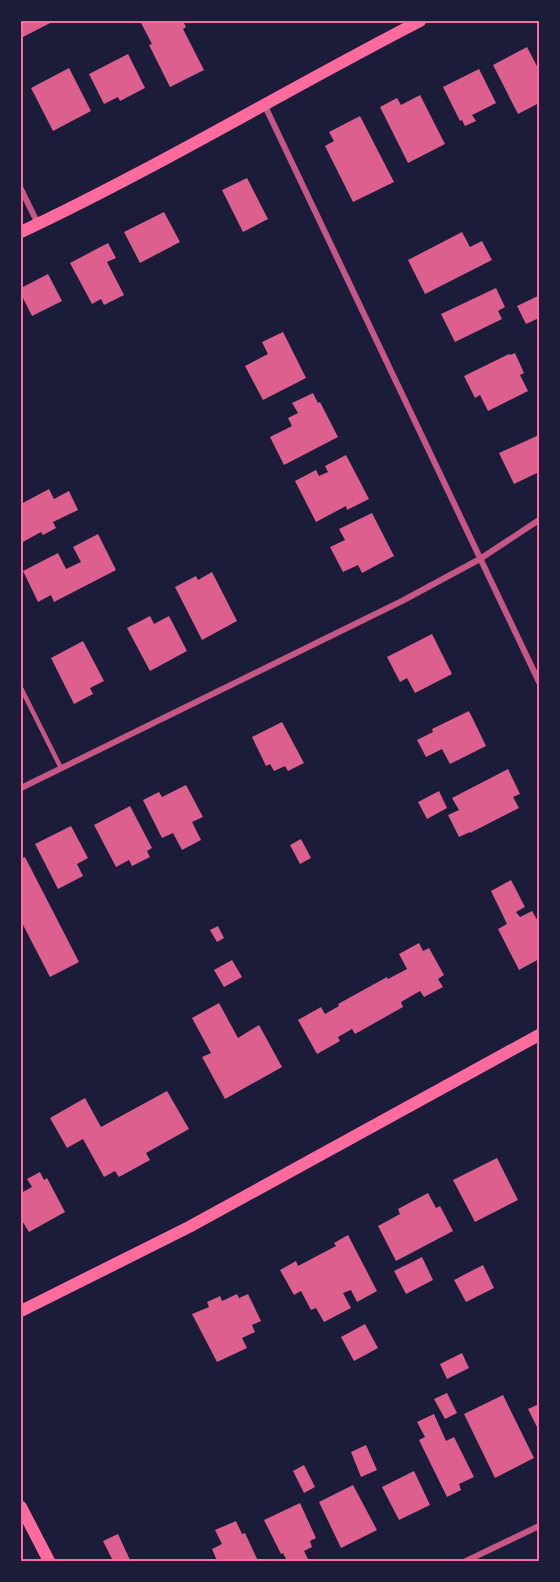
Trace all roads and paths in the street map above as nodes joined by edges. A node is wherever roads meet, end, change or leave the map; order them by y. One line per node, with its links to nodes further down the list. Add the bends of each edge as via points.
1 (420, 21): 2 (main road)
2 (263, 104): 4 (main road); 7 (street)
3 (21, 189): 4 (street)
4 (38, 224): 5 (main road)
5 (21, 232)
6 (539, 520): 7 (street)
7 (480, 559): 8 (street); 10 (street, via 402,602)
8 (539, 682)
9 (21, 688): 10 (lane)
10 (61, 768): 11 (street)
11 (21, 788)
12 (539, 1035): 13 (main road, via 189,1227)
13 (21, 1311)
14 (21, 1508): 16 (main road)
15 (539, 1527): 17 (street)
16 (49, 1561)
17 (466, 1561)

